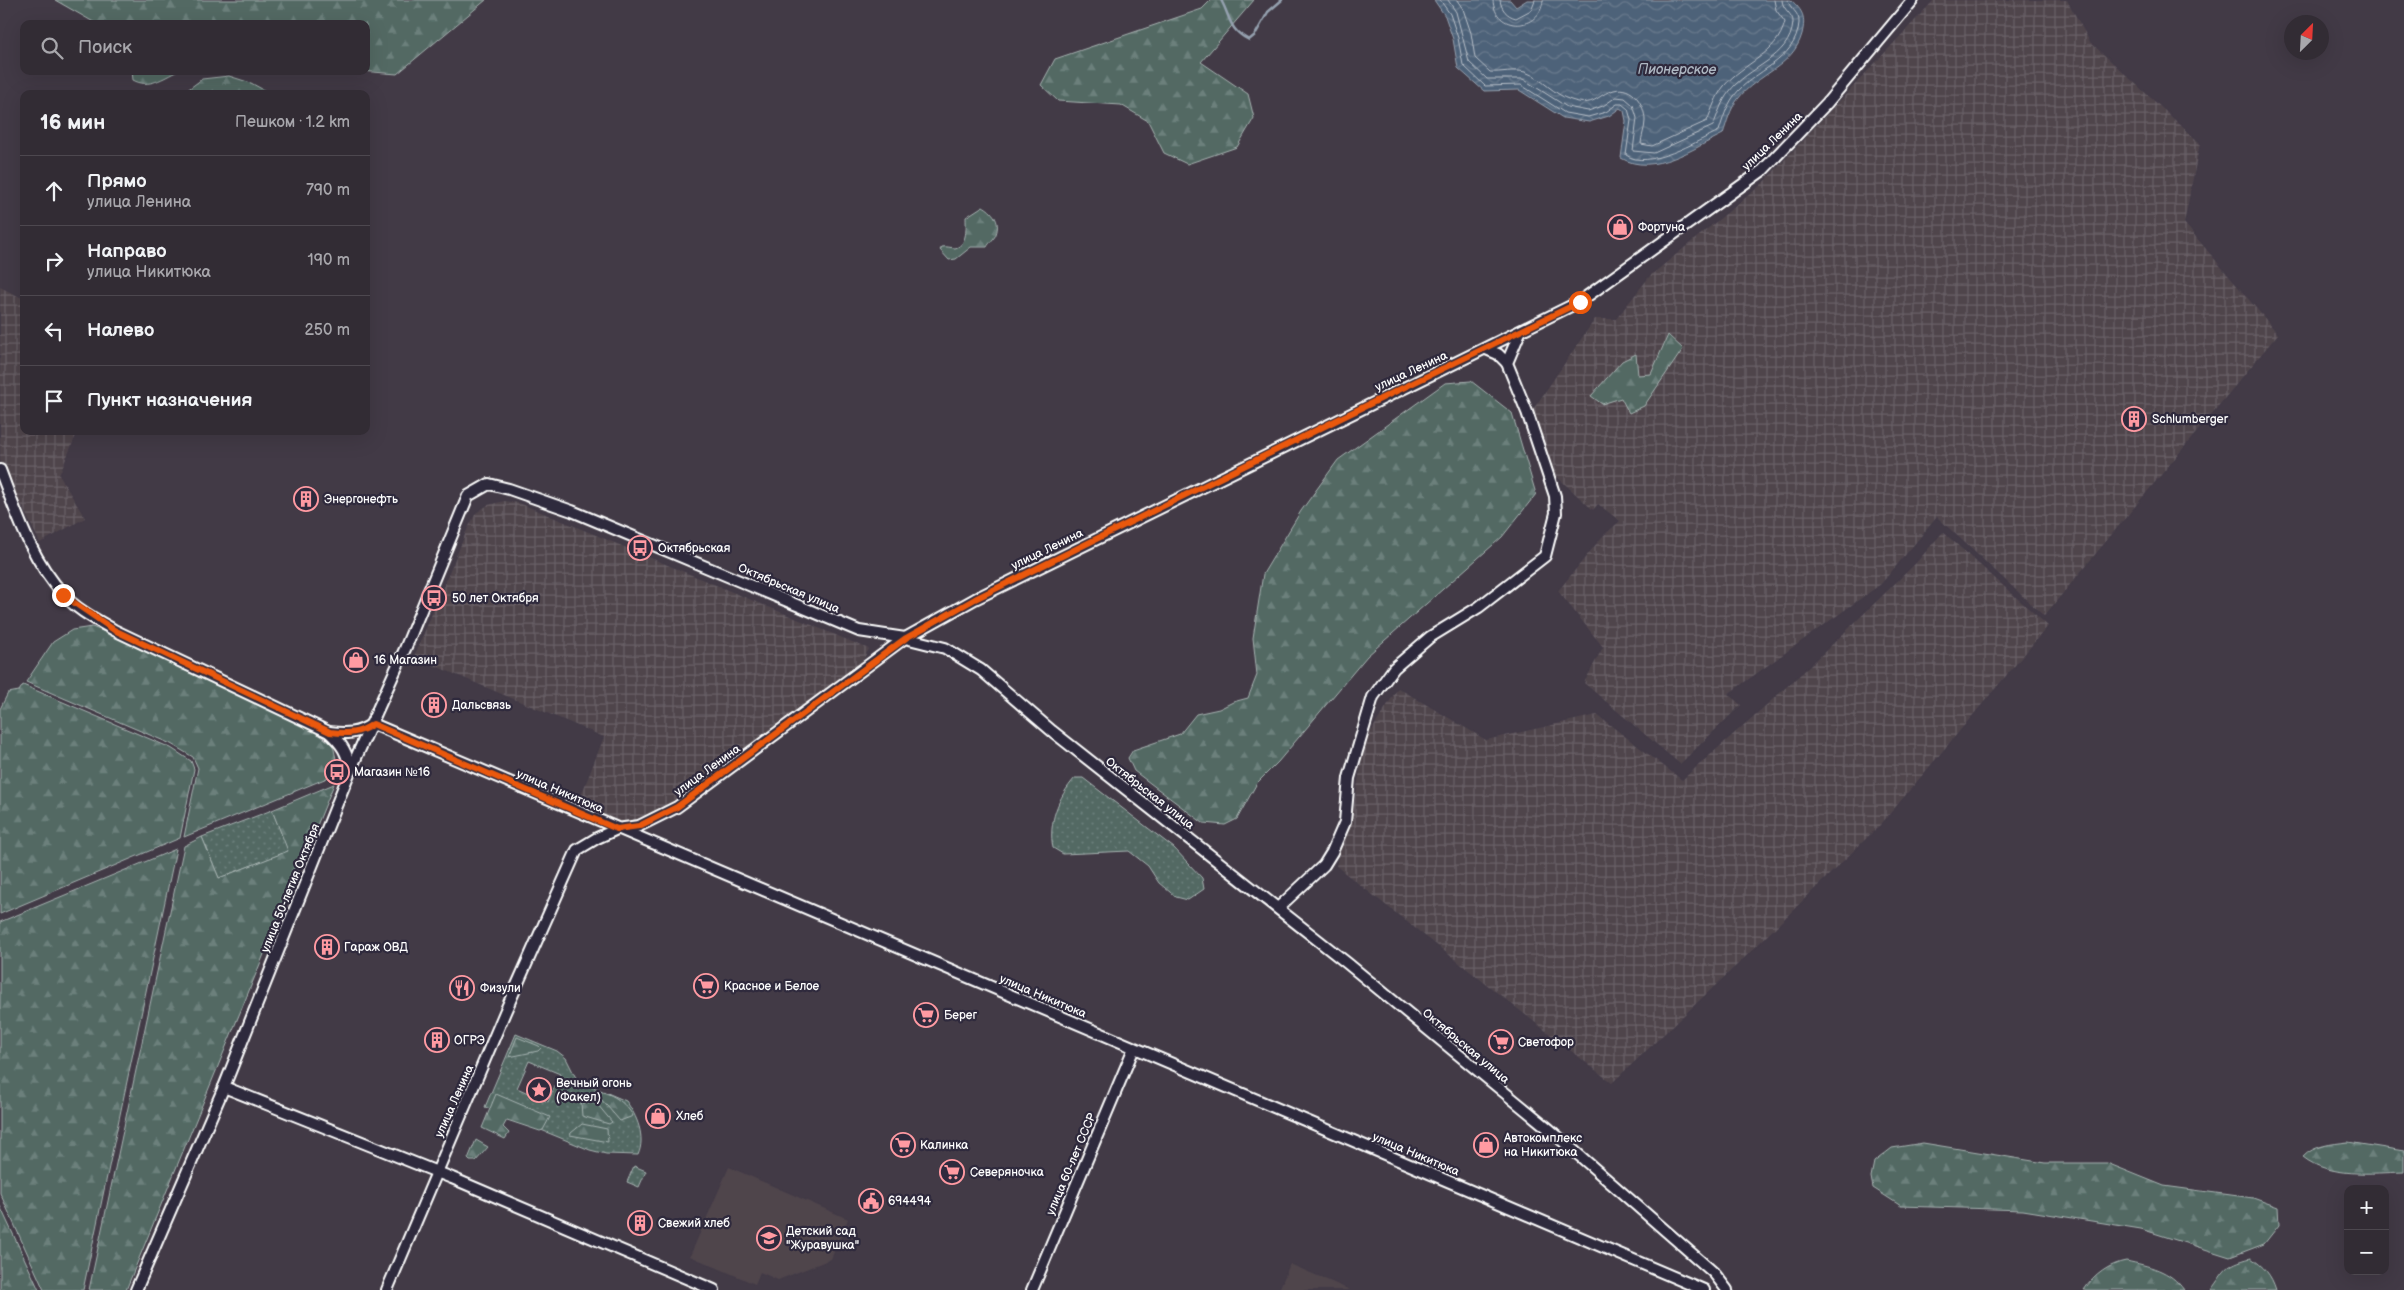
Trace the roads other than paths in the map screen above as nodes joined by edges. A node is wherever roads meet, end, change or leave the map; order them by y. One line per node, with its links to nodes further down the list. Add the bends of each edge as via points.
1 (1913, 0): 2 (street, улица Ленина, via 1827,103 1763,170 1580,302)
2 (1520, 332): 3 (street, улица Ленина); 4 (street)
3 (1486, 349): 4 (street); 7 (street, улица Ленина, via 983,595)
4 (1508, 363): 12 (street, via 1555,496 1556,513 1545,556 1479,607 1430,637 1394,668 1373,697 1349,778 1345,822 1332,852 1324,865)
5 (0, 470): 9 (street, via 20,528 40,566 70,601 114,630)
6 (468, 496): 7 (street, Октябрьская улица, via 489,484 509,488 572,511 859,631); 8 (street, улица 50-летия Октября)
7 (906, 638): 11 (street, улица Ленина, via 677,807 639,826); 12 (street, Октябрьская улица, via 945,648 981,670 1052,731)
8 (373, 724): 9 (street, via 363,731); 10 (street, улица 50-летия Октября); 11 (street, улица Никитюка)
9 (330, 732): 10 (street, via 349,757)
10 (350, 771): 14 (street, улица 50-летия Октября)
11 (617, 829): 13 (street, улица Никитюка); 15 (street, улица Ленина, via 577,850)
12 (1278, 908): 16 (street, Октябрьская улица, via 1549,1130)
13 (1134, 1048): 20 (street, улица 60-лет СССР); 21 (street, улица Никитюка)
14 (224, 1087): 15 (street); 17 (street, улица 50-летия Октября)
15 (437, 1172): 18 (street, улица Ленина); 19 (street)
16 (1714, 1273): 21 (street); 22 (street, Октябрьская улица)
17 (136, 1290)
18 (387, 1290)
19 (714, 1290)
20 (1032, 1290)
21 (1705, 1290)
22 (1727, 1290)

